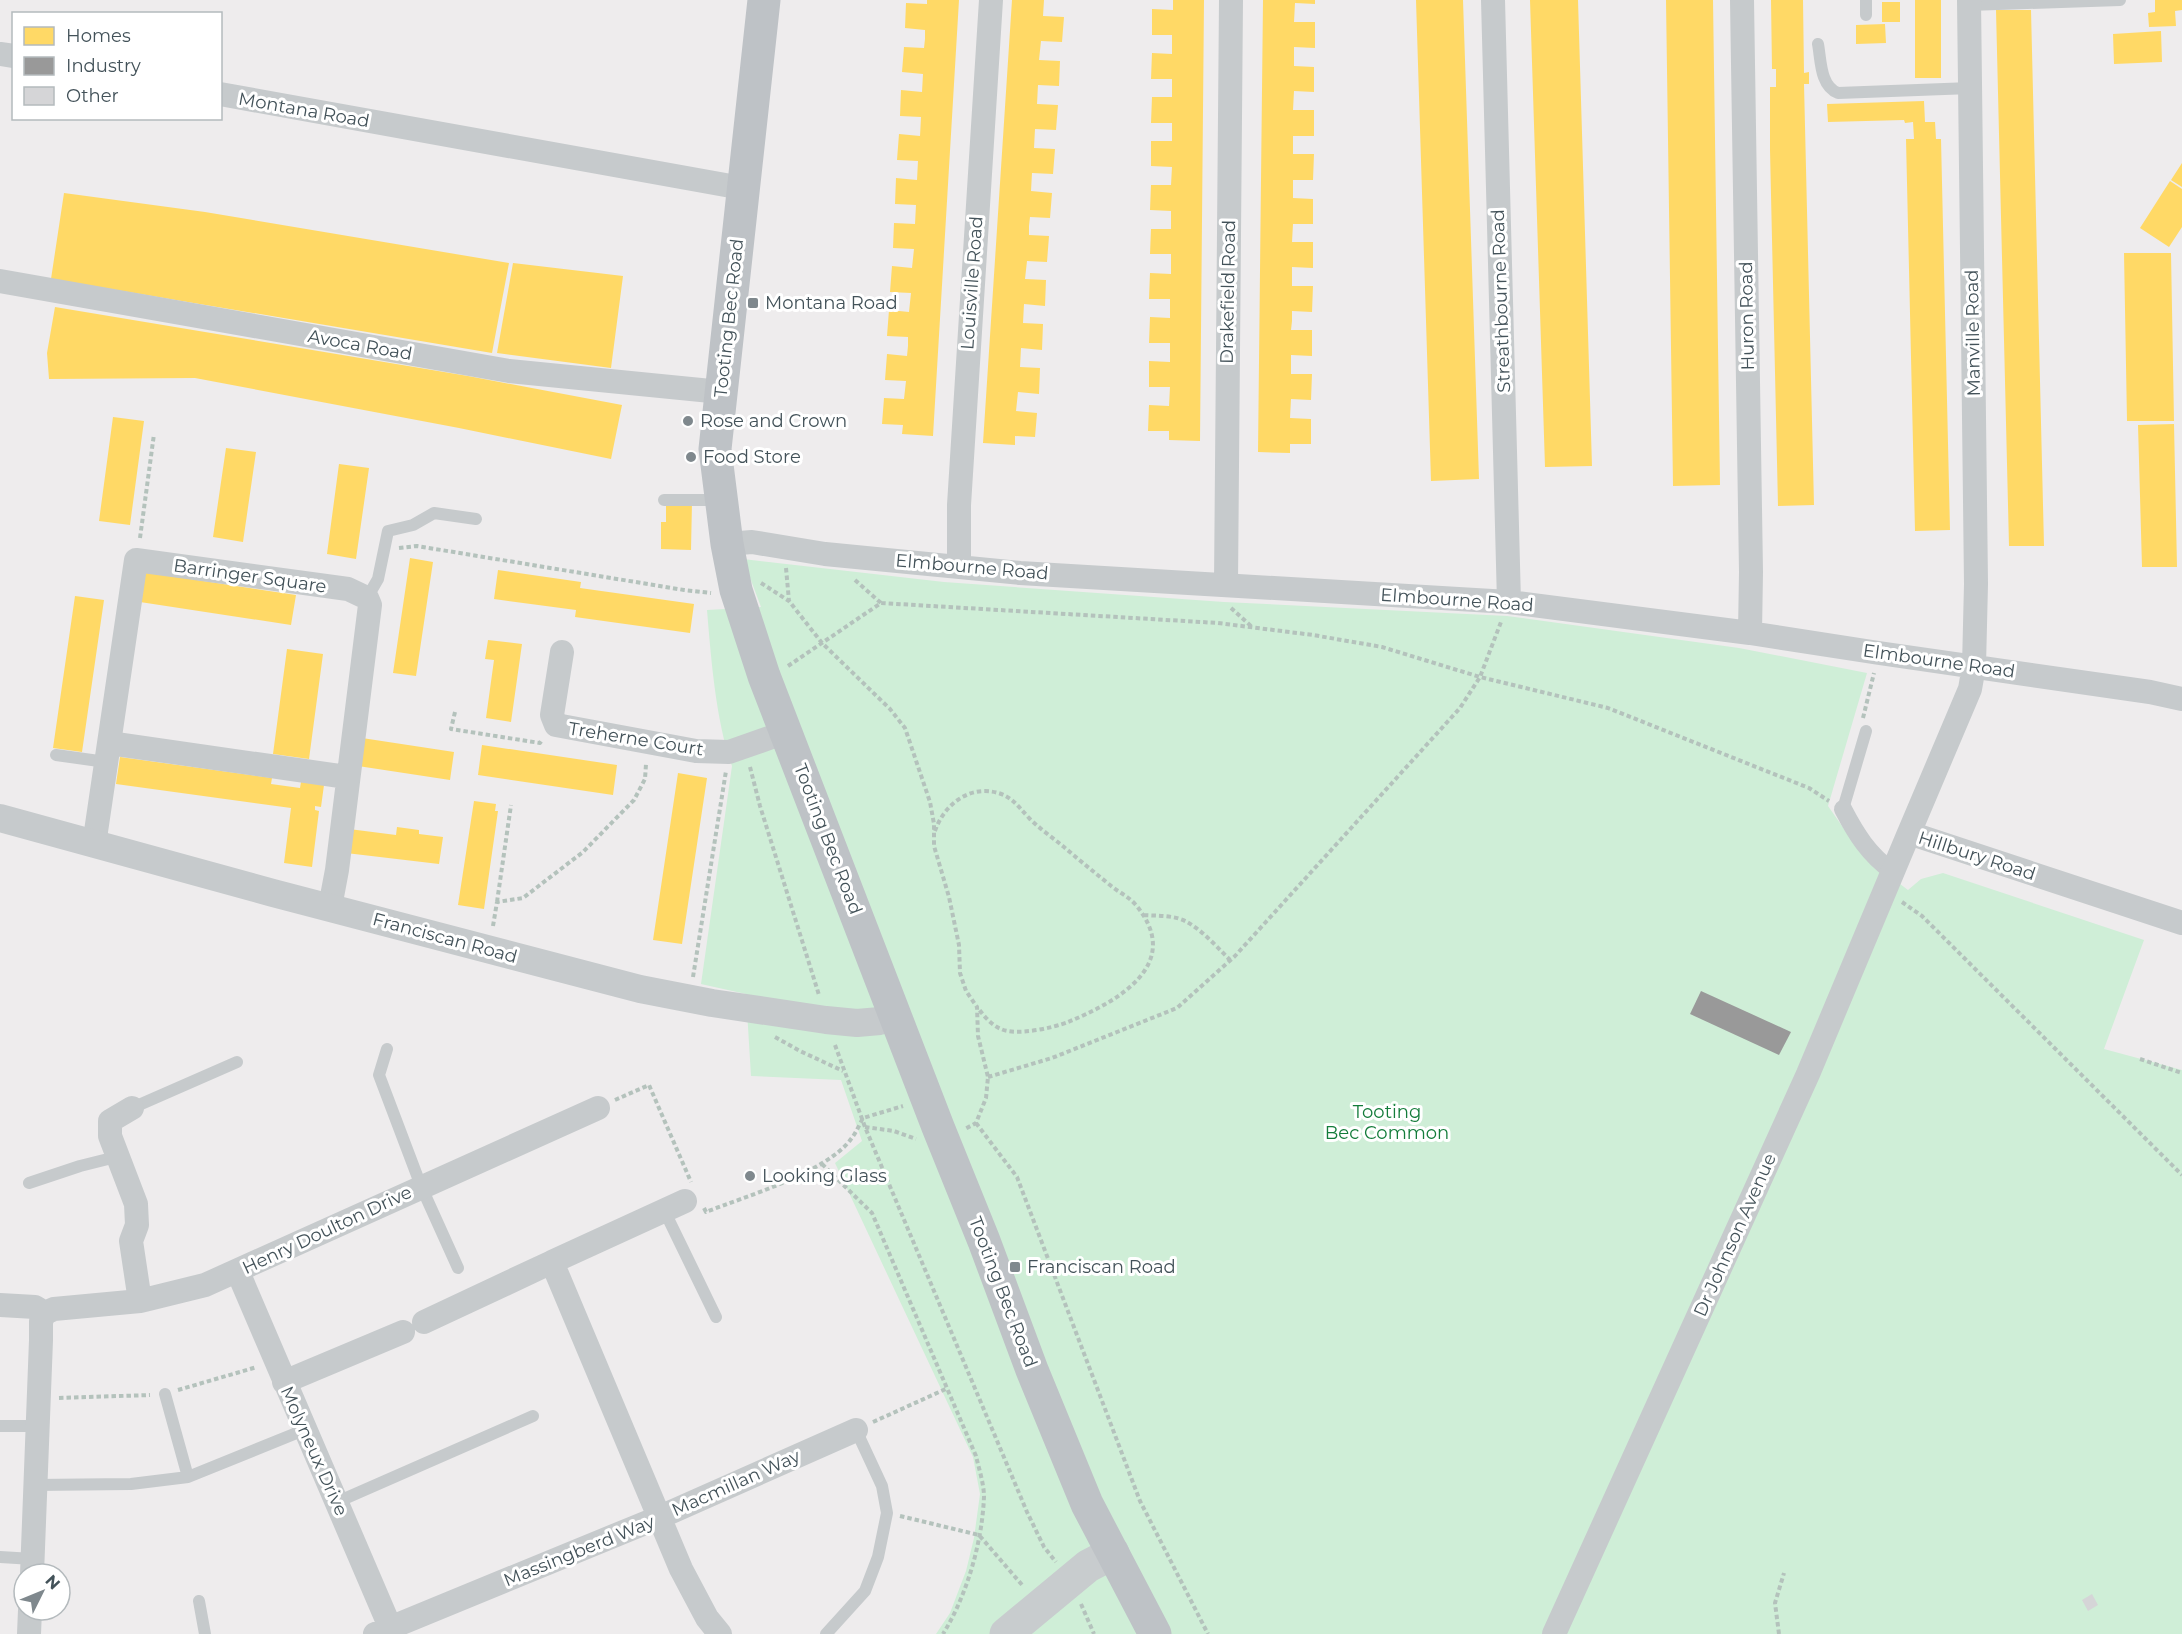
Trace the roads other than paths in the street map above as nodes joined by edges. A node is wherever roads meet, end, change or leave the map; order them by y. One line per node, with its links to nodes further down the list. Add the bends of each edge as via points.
1 (765, 0): 14 (highway, Tooting Bec Road)
2 (991, 0): 21 (street, Louisville Road, via 959,505)
3 (1232, 0): 22 (street, Drakefield Road)
4 (1493, 0): 24 (street, Streathbourne Road)
5 (1742, 0): 25 (street, Huron Road)
6 (1866, 0): 10 (lane)
7 (2120, 0): 8 (lane)
8 (2098, 1): 9 (lane)
9 (1969, 2): 12 (street, Manville Road)
10 (1866, 15)
11 (1818, 44): 12 (lane, via 1826,85 1831,91)
12 (1971, 88): 27 (street, Manville Road)
13 (222, 94): 14 (street, Montana Road)
14 (742, 188): 16 (highway, Tooting Bec Road)
15 (0, 281): 16 (street, Avoca Road, via 509,371)
16 (721, 392): 18 (highway, Tooting Bec Road, via 715,449)
17 (664, 500): 18 (lane)
18 (721, 500): 20 (highway, Tooting Bec Road)
19 (477, 519): 23 (lane, via 434,513 413,525 388,531 378,579)
20 (727, 544): 21 (street, Elmbourne Road, via 752,542 825,554); 30 (highway, Tooting Bec Road, via 739,597)
21 (959, 566): 22 (street, Elmbourne Road)
22 (1225, 593): 24 (street, Elmbourne Road)
23 (367, 598): 31 (street, Barringer Square, via 348,589 136,560); 33 (street, via 369,618)
24 (1509, 602): 25 (street, Elmbourne Road)
25 (1750, 633): 27 (street, Elmbourne Road)
26 (562, 652): 30 (street, Treherne Court, via 552,715 556,725 696,751 729,752)
27 (1974, 666): 28 (street, Elmbourne Road); 36 (street, Hillbury Road, via 1970,689)
28 (2182, 699)
29 (1866, 731): 34 (lane)
30 (786, 732): 41 (highway, Tooting Bec Road)
31 (107, 753): 32 (lane); 33 (street); 37 (street)
32 (56, 755)
33 (347, 777): 39 (street)
34 (1843, 809): 38 (street)
35 (0, 818): 37 (street, Franciscan Road)
36 (1909, 833): 38 (street, Dr Johnson Avenue); 40 (street, Hillbury Road)
37 (94, 844): 39 (street, Franciscan Road)
38 (1888, 880): 79 (street, Dr Johnson Avenue, via 1808,1074)
39 (330, 907): 41 (street, Franciscan Road, via 640,989 857,1023)
40 (2182, 923)
41 (896, 1016): 68 (highway, Tooting Bec Road, via 1037,1381 1087,1504)
42 (387, 1049): 48 (lane, via 379,1074)
43 (237, 1062): 44 (lane)
44 (132, 1108): 46 (street, via 110,1121)
45 (598, 1108): 48 (street, Henry Doulton Drive)
46 (117, 1157): 47 (lane); 53 (street, via 136,1204 137,1225 131,1241)
47 (28, 1184)
48 (422, 1186): 51 (lane); 52 (street, Henry Doulton Drive)
49 (686, 1200): 50 (street); 56 (lane)
50 (552, 1262): 57 (street); 67 (street, Macmillan Way)
51 (458, 1268)
52 (238, 1272): 53 (street, Henry Doulton Drive, via 206,1285); 57 (street, Molyneux Drive)
53 (140, 1301): 55 (street, Henry Doulton Drive)
54 (0, 1305): 55 (street, Henry Doulton Drive, via 35,1307)
55 (45, 1313): 61 (street, via 41,1321)
56 (716, 1317)
57 (284, 1382): 62 (street, Molyneux Drive)
58 (165, 1394): 64 (lane)
59 (533, 1416): 66 (lane)
60 (0, 1426): 61 (lane)
61 (38, 1426): 65 (street)
62 (304, 1430): 64 (lane); 66 (street, Molyneux Drive)
63 (856, 1430): 67 (street, Macmillan Way); 76 (lane, via 882,1485 887,1513 878,1557 865,1591)
64 (188, 1477): 65 (lane, via 131,1484)
65 (34, 1485): 71 (street)
66 (337, 1502): 73 (street, Molyneux Drive)
67 (660, 1517): 73 (street, Massingberd Way); 75 (street, Massingberd Way, via 681,1569)
68 (1113, 1553): 77 (main road, via 1088,1566); 78 (highway, Tooting Bec Road)
69 (0, 1557): 70 (lane)
70 (18, 1562)
71 (33, 1562)
72 (199, 1601): 74 (lane)
73 (386, 1632)
74 (205, 1634)
75 (720, 1634)
76 (826, 1634)
77 (1006, 1634)
78 (1155, 1634)
79 (1554, 1634)

